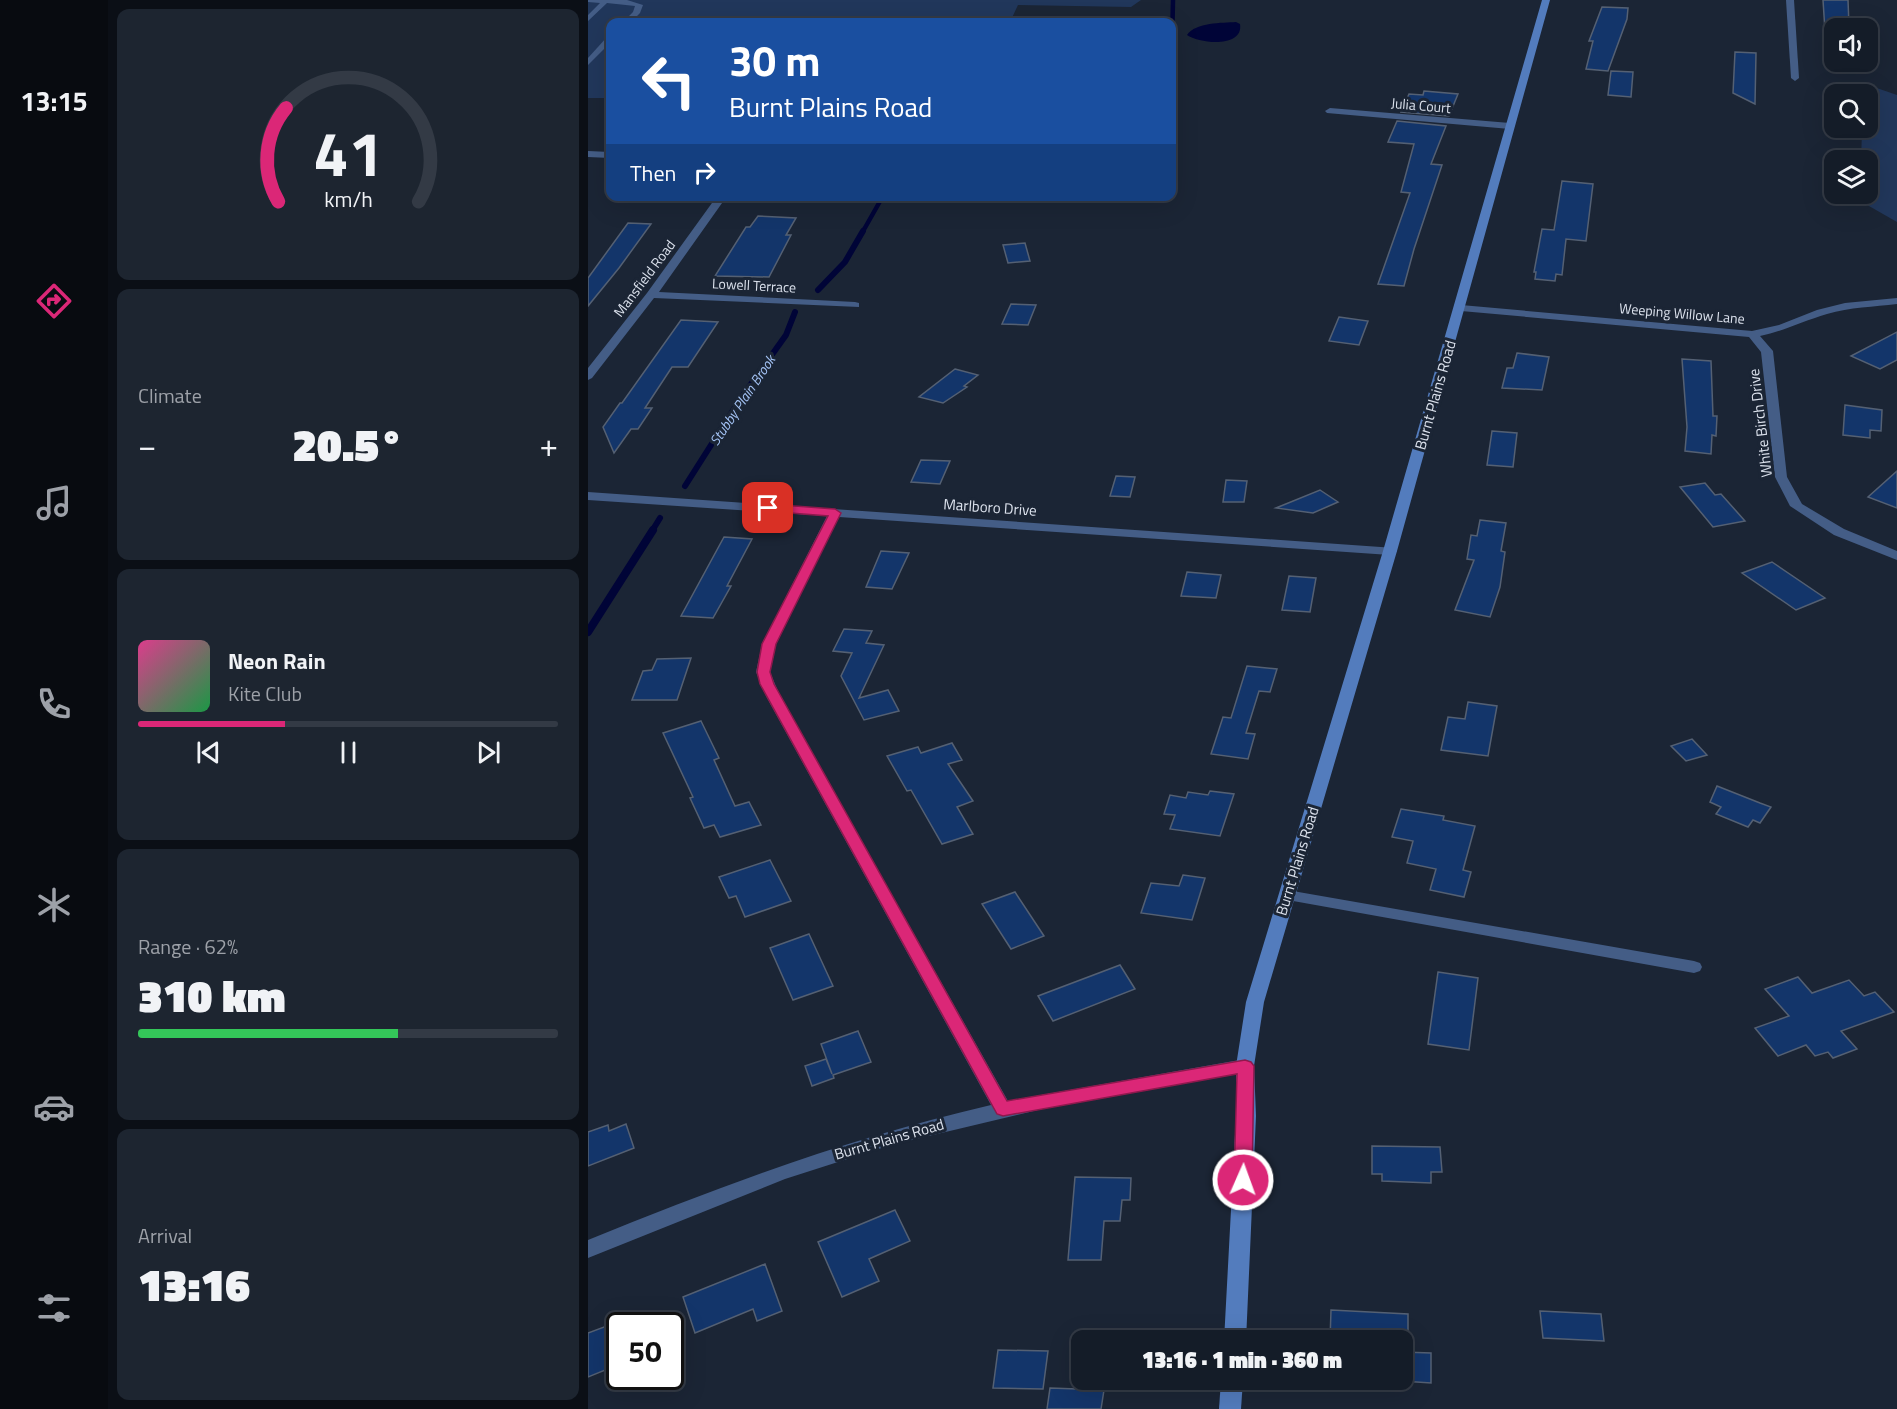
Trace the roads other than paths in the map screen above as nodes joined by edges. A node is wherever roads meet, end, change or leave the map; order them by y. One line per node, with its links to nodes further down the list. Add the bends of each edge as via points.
1 (588, 0): 4 (lane)
2 (1546, 0): 11 (main road, Burnt Plains Road)
3 (1790, 0): 9 (street)
4 (605, 1): 5 (lane, via 639,5); 6 (lane)
5 (631, 18)
6 (588, 19)
7 (606, 43): 8 (lane)
8 (588, 63)
9 (1795, 78)
10 (1330, 111): 11 (street, Julia Court)
11 (1510, 126): 18 (main road, Burnt Plains Road)
12 (588, 154): 13 (street)
13 (606, 155)
14 (718, 201): 15 (street, Mansfield Road)
15 (651, 295): 17 (street, Lowell Terrace); 20 (street, Mansfield Road)
16 (1897, 301): 19 (street, Weeping Willow Lane, via 1845,306)
17 (855, 305)
18 (1461, 308): 19 (street, Weeping Willow Lane); 23 (main road, Burnt Plains Road)
19 (1752, 334): 24 (street, White Birch Drive, via 1767,351 1780,477 1797,506 1839,532)
20 (588, 376)
21 (588, 496): 22 (street, Marlboro Drive)
22 (835, 513): 23 (street, Marlboro Drive); 28 (street, via 769,644 763,672 772,696)
23 (1390, 551): 25 (main road, Burnt Plains Road)
24 (1897, 556)
25 (1287, 895): 26 (lane); 27 (main road, Burnt Plains Road, via 1256,1002)
26 (1694, 968)
27 (1245, 1066): 28 (street, Burnt Plains Road); 30 (main road, via 1245,1151)
28 (1003, 1109): 29 (street, Burnt Plains Road, via 822,1158)
29 (588, 1249)
30 (1235, 1330)
31 (1231, 1390): 32 (main road)
32 (1230, 1409)

